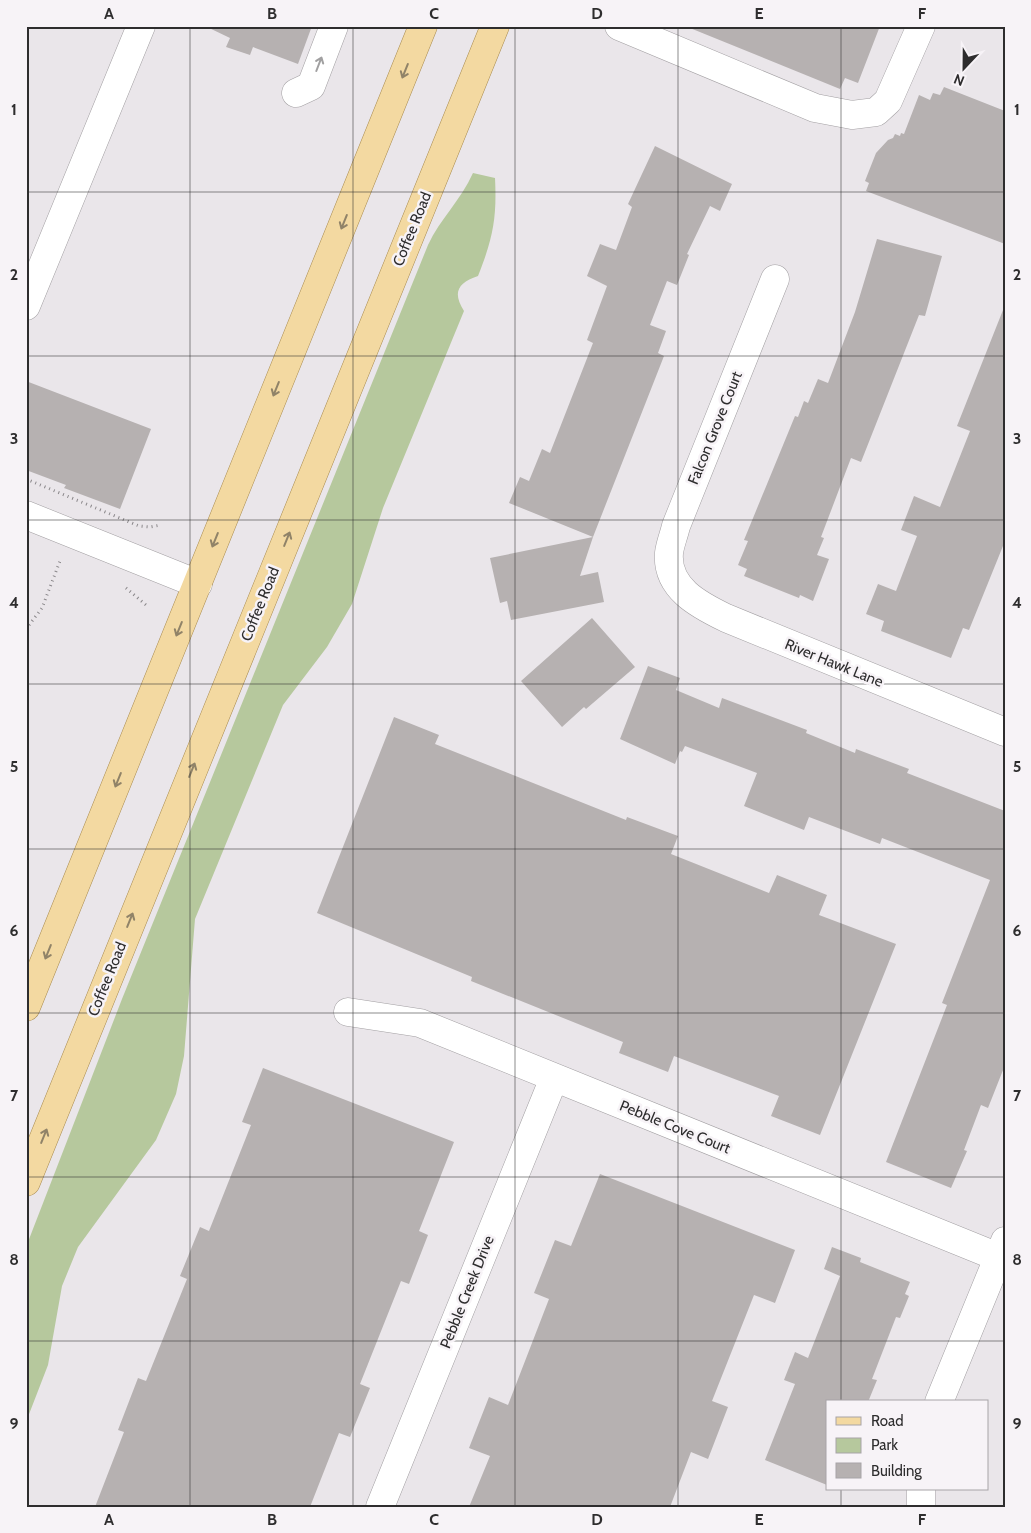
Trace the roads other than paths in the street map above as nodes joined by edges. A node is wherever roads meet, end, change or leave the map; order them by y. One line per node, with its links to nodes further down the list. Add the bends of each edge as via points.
1 (141, 26): 9 (street)
2 (334, 26): 7 (street, one-way to 2, via 311,86)
3 (423, 26): 12 (main road, one-way to 12)
4 (495, 26): 17 (main road, Coffee Road, one-way to 4)
5 (619, 26): 6 (street, via 815,108 852,115 876,112 888,101)
6 (920, 26)
7 (296, 93)
8 (775, 279): 11 (street, Falcon Grove Court, via 676,526 669,554)
9 (26, 306)
10 (26, 515): 12 (street)
11 (674, 579): 13 (street, River Hawk Lane, via 694,602 726,618)
12 (198, 584): 14 (main road, one-way to 14)
13 (1003, 726)
14 (26, 1006)
15 (348, 1012): 16 (street, Pebble Cove Court, via 420,1023)
16 (554, 1078): 18 (street, Pebble Cove Court); 21 (street, Pebble Creek Drive)
17 (26, 1182)
18 (1001, 1249): 19 (street)
19 (940, 1400)
20 (921, 1490): 22 (street)
21 (380, 1507)
22 (921, 1507)

